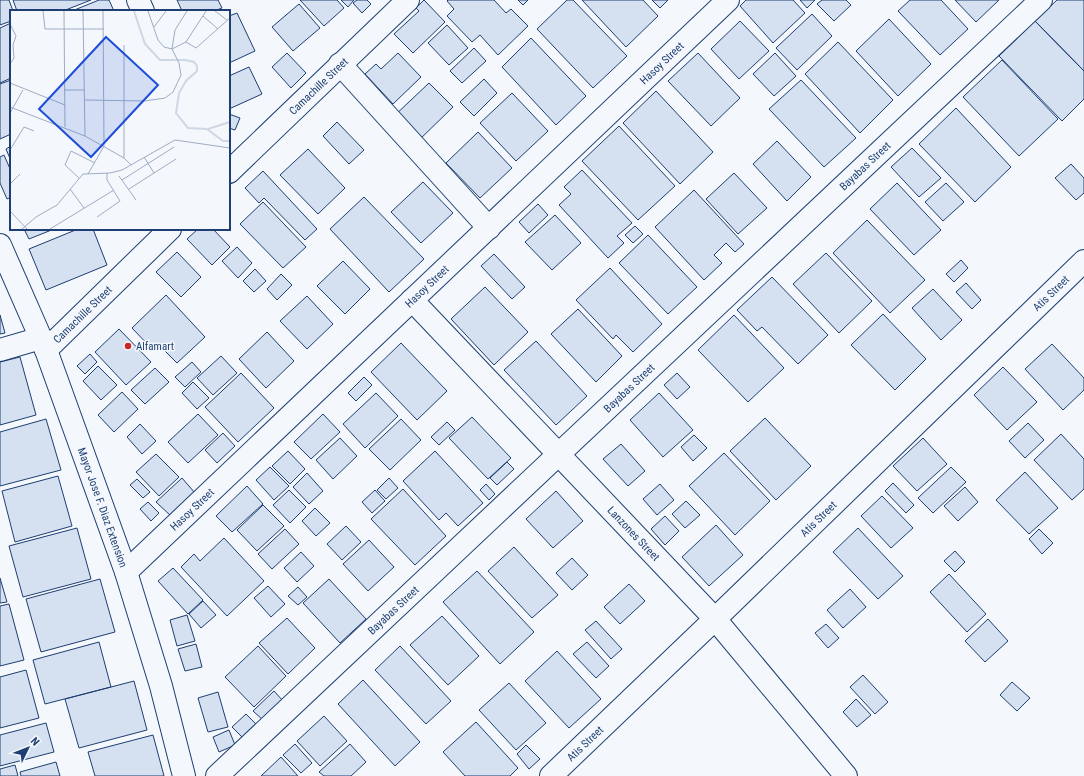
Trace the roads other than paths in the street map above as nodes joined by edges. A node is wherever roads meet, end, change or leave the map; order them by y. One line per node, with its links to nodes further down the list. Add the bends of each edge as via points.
1 (138, 0): 5 (street)
2 (408, 0): 6 (street, Camachille Street)
3 (728, 0): 8 (street, Hasoy Street)
4 (1041, 0): 15 (street, Bayabas Street)
5 (143, 10)
6 (340, 64): 7 (street, Camachille Street); 8 (street)
7 (230, 171)
8 (489, 228): 12 (street, Hasoy Street)
9 (169, 230): 13 (street, Camachille Street)
10 (0, 245): 13 (street, Mayor Jose F. Diaz Extension)
11 (1084, 261): 17 (street, Atis Street)
12 (412, 300): 15 (street, Lanzones Street); 16 (street, Hasoy Street)
13 (43, 344): 14 (street); 16 (street, Mayor Jose F. Diaz Extension)
14 (0, 350)
15 (560, 455): 17 (street, Lanzones Street); 19 (street, Bayabas Street)
16 (126, 572): 18 (street, Mayor Jose F. Diaz Extension, via 161,686)
17 (715, 619): 20 (street, Atis Street); 21 (street, Lanzones Street)
18 (184, 776)
19 (218, 776)
20 (551, 776)
21 (846, 776)

